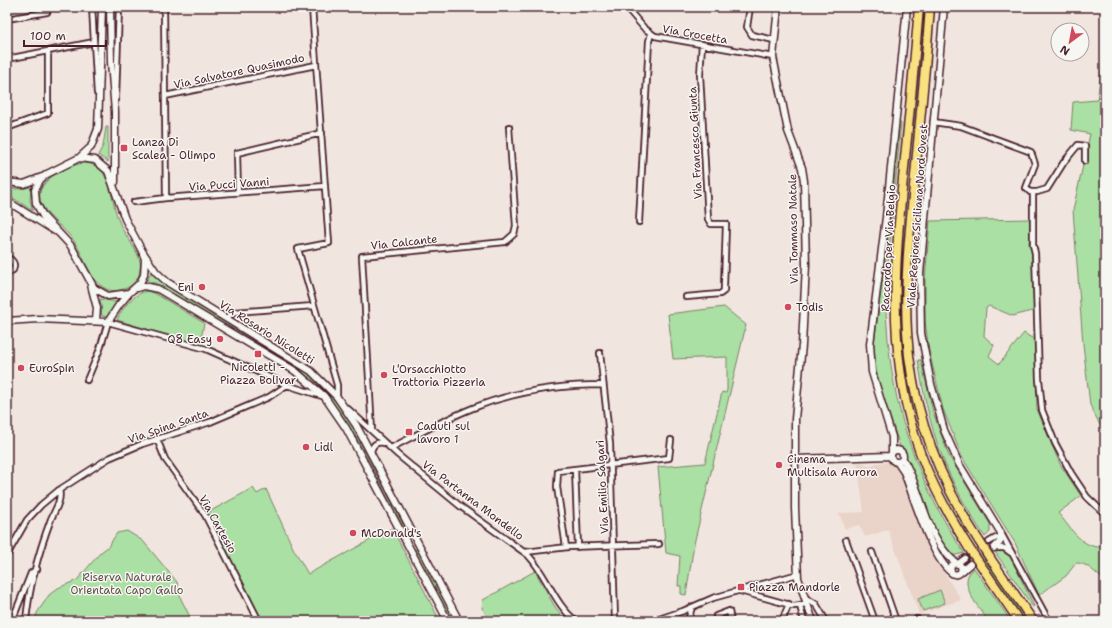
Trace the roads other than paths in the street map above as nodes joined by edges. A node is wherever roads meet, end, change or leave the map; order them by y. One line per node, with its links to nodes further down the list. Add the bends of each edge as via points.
1 (92, 7): 19 (street)
2 (102, 7): 27 (street)
3 (110, 7): 28 (street)
4 (118, 7): 28 (street)
5 (164, 7): 26 (street)
6 (312, 7): 24 (street)
7 (626, 7): 17 (street, Via Crocetta)
8 (750, 7): 18 (street, via 747,26 752,34)
9 (778, 7): 18 (street, Via Tommaso Natale)
10 (907, 7): 70 (street, via 887,209 870,344 872,372 892,437)
11 (919, 7): 125 (highway, Raccordo per Via Belgio, bridge, via 896,254 894,304 904,398 914,436 938,493 969,548)
12 (930, 7): 25 (highway, Raccordo per Via Belgio)
13 (934, 7): 25 (highway)
14 (944, 7): 29 (street, Viale Regione Siciliana Nord Ovest)
15 (46, 12): 16 (street)
16 (7, 19)
17 (651, 34): 20 (street, Via Crocetta); 44 (street)
18 (774, 40): 22 (street, Via Tommaso Natale)
19 (94, 42): 21 (street); 27 (street)
20 (702, 44): 22 (street, Via Crocetta); 51 (street, Via Francesco Giunta, via 700,75 708,219 711,224 726,224 724,291 717,295)
21 (48, 51): 23 (street); 31 (street, via 48,113)
22 (773, 57): 71 (street, Via Tommaso Natale, via 788,131 802,168 804,181 806,265 796,403)
23 (7, 59)
24 (316, 64): 26 (street, Via Salvatore Quasimodo); 32 (street)
25 (923, 94): 126 (highway, Raccordo per Via Belgio, bridge, via 907,276 908,348 916,395 938,468 965,520)
26 (165, 96): 41 (street)
27 (98, 110): 33 (street, via 98,129 94,142)
28 (115, 112): 38 (street)
29 (933, 122): 40 (street, via 961,126 1031,152 1035,166 1026,188); 79 (street, Viale Regione Siciliana Nord Ovest, via 920,274 921,333 931,384 944,430 959,464)
30 (509, 127): 64 (street, Via Calcante, via 516,226 514,234 505,242 362,256)
31 (7, 128)
32 (322, 133): 37 (street); 39 (street, via 237,153)
33 (79, 158): 35 (street); 38 (street, via 91,158 104,166)
34 (1085, 161): 40 (street, via 1085,148 1078,145 1047,189)
35 (47, 174): 36 (street, via 24,184); 45 (street, via 37,186 36,203)
36 (7, 182)
37 (325, 186): 39 (street, Via Pucci Vanni); 52 (street, via 329,243 298,249)
38 (116, 190): 46 (street, Via Rosario Nicoletti, via 125,219)
39 (238, 193): 41 (street, Via Pucci Vanni)
40 (1033, 193): 76 (street, via 1040,403 1064,461 1087,497)
41 (166, 198): 43 (street, Via Pucci Vanni)
42 (7, 201): 45 (street)
43 (134, 202)
44 (640, 222)
45 (66, 240): 49 (street)
46 (142, 251): 50 (street, via 145,260 144,275); 53 (street, Via Rosario Nicoletti, via 156,272 167,282)
47 (7, 257): 48 (street, via 15,266)
48 (7, 274)
49 (89, 282): 50 (street, Via Rosario Nicoletti, via 108,296); 54 (street, via 97,308)
50 (131, 291): 56 (street, via 118,305); 61 (street, Via Rosario Nicoletti, via 144,286 158,289 295,371)
51 (686, 297)
52 (313, 306): 53 (street, via 235,312); 62 (street, via 337,385)
53 (226, 318): 62 (street, Via Rosario Nicoletti, via 300,363 322,380)
54 (96, 320): 55 (street); 56 (street)
55 (7, 321)
56 (108, 322): 58 (street); 59 (street, via 206,349)
57 (600, 353): 60 (street, Via Emilio Salgari)
58 (87, 380)
59 (287, 385): 61 (street); 65 (street, Via Spina Santa, via 269,397)
60 (603, 385): 68 (street, via 553,389 496,400 442,421); 73 (street, Via Emilio Salgari)
61 (324, 396): 78 (street, Via Rosario Nicoletti, via 344,424)
62 (337, 397): 63 (street, Via Rosario Nicoletti)
63 (344, 406): 64 (street, Via Partanna Mondello); 69 (street, Via Rosario Nicoletti)
64 (372, 431): 67 (street, Via Partanna Mondello)
65 (157, 439): 75 (street, Via Spina Santa, via 110,458); 111 (street, Via Cartesio, via 165,459 205,515)
66 (671, 440): 73 (street, via 670,458)
67 (385, 443): 68 (street, Via Partanna Mondello); 69 (street, via 375,444)
68 (391, 448): 89 (street, Via Partanna Mondello, via 460,506)
69 (371, 453): 77 (street, Via Rosario Nicoletti)
70 (891, 454): 71 (street); 72 (street, via 894,462); 72 (street, via 900,450 904,455)
71 (795, 459): 101 (street, Via Tommaso Natale)
72 (900, 461): 96 (street, via 935,537 947,556); 100 (street, via 936,550 945,567)
73 (610, 464): 74 (street); 85 (street, Via Emilio Salgari)
74 (575, 469): 86 (street, via 558,472 557,487); 87 (street)
75 (59, 490): 92 (street, Via Spina Santa, via 27,520); 98 (street, via 60,498 47,530)
76 (1105, 514)
77 (411, 528): 78 (street, via 411,533 407,536); 91 (street, Via Rosario Nicoletti)
78 (400, 530): 95 (street, Via Rosario Nicoletti)
79 (999, 530): 80 (street, Viale Regione Siciliana Nord Ovest); 84 (street, Viale Regione Siciliana Nord Ovest)
80 (1001, 538): 82 (street); 84 (street, Viale Regione Siciliana Nord Ovest); 88 (street)
81 (846, 540): 123 (street)
82 (989, 542)
83 (659, 544): 85 (street)
84 (1008, 544): 93 (street, Viale Regione Siciliana Nord Ovest)
85 (614, 546): 87 (street); 115 (street, Via Emilio Salgari)
86 (566, 547): 87 (street); 89 (street)
87 (578, 547)
88 (994, 548): 93 (street, via 1004,548)
89 (525, 552): 114 (street, Via Partanna Mondello, via 537,566 565,611)
90 (872, 552): 124 (street)
91 (424, 554): 95 (street, via 414,547 412,550); 113 (street, Via Rosario Nicoletti)
92 (7, 555)
93 (1014, 555): 127 (street, Viale Regione Siciliana Nord Ovest)
94 (965, 558): 96 (street)
95 (415, 559): 112 (street, Via Rosario Nicoletti)
96 (956, 563): 99 (street, via 961,566); 100 (street, via 951,566)
97 (970, 564): 99 (street)
98 (37, 569): 109 (street, via 31,573); 110 (street)
99 (962, 571): 100 (street, via 958,575)
100 (952, 573)
101 (798, 574): 102 (street); 103 (street, Via Tommaso Natale)
102 (738, 591): 104 (street); 106 (street)
103 (804, 597): 105 (street, Via Tommaso Natale); 122 (street, via 816,604)
104 (789, 604): 105 (street); 119 (street)
105 (803, 605): 120 (street); 121 (street, Via Tommaso Natale)
106 (692, 607): 107 (street); 117 (street)
107 (683, 611): 116 (street); 117 (street)
108 (716, 616): 118 (street, via 729,611)
109 (12, 621)
110 (26, 621)
111 (259, 621)
112 (448, 621)
113 (459, 621)
114 (576, 621)
115 (615, 621)
116 (653, 621)
117 (687, 621)
118 (731, 621)
119 (782, 621)
120 (804, 621)
121 (813, 621)
122 (826, 621)
123 (875, 621)
124 (896, 621)
125 (1019, 621)
126 (1033, 621)
127 (1049, 621)

